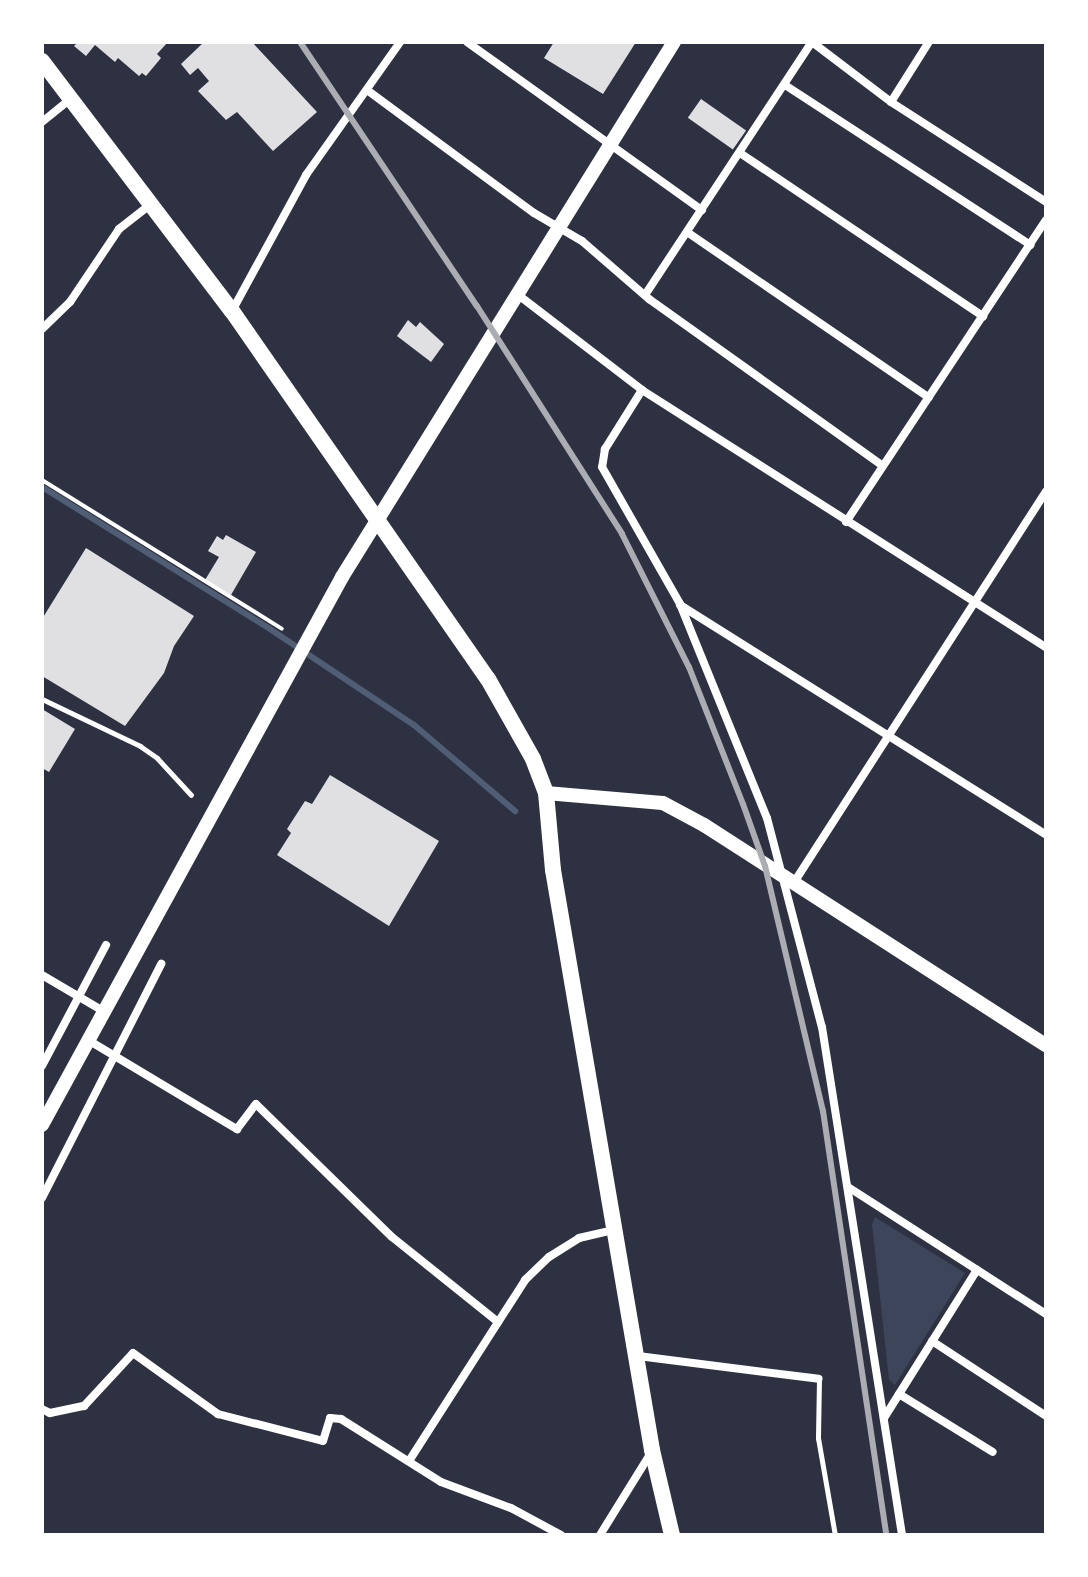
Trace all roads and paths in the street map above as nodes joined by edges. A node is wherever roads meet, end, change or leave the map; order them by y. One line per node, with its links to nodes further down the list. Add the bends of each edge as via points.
1 (400, 42): 8 (street)
2 (467, 42): 12 (street)
3 (674, 42): 12 (street)
4 (812, 42): 7 (street); 10 (street)
5 (929, 42): 10 (street)
6 (42, 61): 9 (main road)
7 (785, 85): 13 (street); 20 (street)
8 (367, 90): 18 (street); 23 (street, via 306,175)
9 (70, 99): 11 (street); 15 (main road)
10 (891, 102): 14 (street)
11 (42, 122)
12 (610, 144): 16 (street); 18 (street)
13 (740, 153): 16 (street); 24 (street)
14 (1046, 202)
15 (151, 204): 23 (main road); 25 (street, via 119,229 70,302)
16 (702, 210): 19 (street)
17 (1046, 220): 20 (street)
18 (558, 227): 21 (street); 22 (street)
19 (687, 232): 22 (street); 27 (street)
20 (1030, 245): 24 (street)
21 (516, 294): 26 (street); 31 (street)
22 (645, 295): 28 (street)
23 (232, 311): 31 (main road)
24 (983, 316): 27 (street)
25 (42, 329)
26 (642, 390): 32 (street); 34 (street, via 605,449 602,467)
27 (929, 398): 28 (street)
28 (883, 466): 32 (street)
29 (42, 480): 35 (path)
30 (1046, 491): 33 (street)
31 (376, 520): 39 (main road, via 517,726); 47 (street)
32 (846, 522): 33 (street)
33 (977, 602): 36 (street); 38 (street)
34 (680, 604): 38 (street); 42 (street)
35 (282, 629)
36 (1046, 647)
37 (42, 699): 40 (lane, via 140,746)
38 (888, 734): 41 (street); 42 (street)
39 (546, 793): 42 (street, via 663,803); 55 (main road, via 553,870)
40 (191, 795)
41 (1046, 835)
42 (788, 882): 49 (street); 53 (street, via 822,1027)
43 (106, 945): 46 (street)
44 (161, 964): 50 (street)
45 (42, 975): 46 (street)
46 (79, 996): 47 (street); 51 (street)
47 (103, 1011): 48 (street)
48 (88, 1040): 50 (street); 52 (street)
49 (1046, 1045)
50 (114, 1057): 54 (street); 58 (street, via 237,1129 256,1104 392,1237)
51 (42, 1066)
52 (42, 1125)
53 (848, 1187): 56 (street); 65 (street)
54 (42, 1198)
55 (616, 1229): 58 (street, via 579,1238 549,1257 525,1280); 60 (main road)
56 (977, 1270): 57 (street); 59 (street)
57 (1046, 1314)
58 (498, 1322): 68 (street)
59 (932, 1341): 62 (street); 64 (street)
60 (638, 1356): 61 (street); 66 (main road)
61 (819, 1379): 73 (lane, via 818,1438)
62 (899, 1394): 65 (street); 67 (street)
63 (42, 1409): 68 (street, via 50,1413 84,1406 133,1353 218,1414 323,1441 334,1417)
64 (1046, 1416)
65 (884, 1418): 74 (street)
66 (652, 1450): 71 (street); 72 (main road)
67 (993, 1452)
68 (409, 1461): 69 (street, via 441,1482 511,1508)
69 (549, 1532): 70 (street)
70 (561, 1535)
71 (600, 1535)
72 (672, 1535)
73 (835, 1535)
74 (902, 1535)

